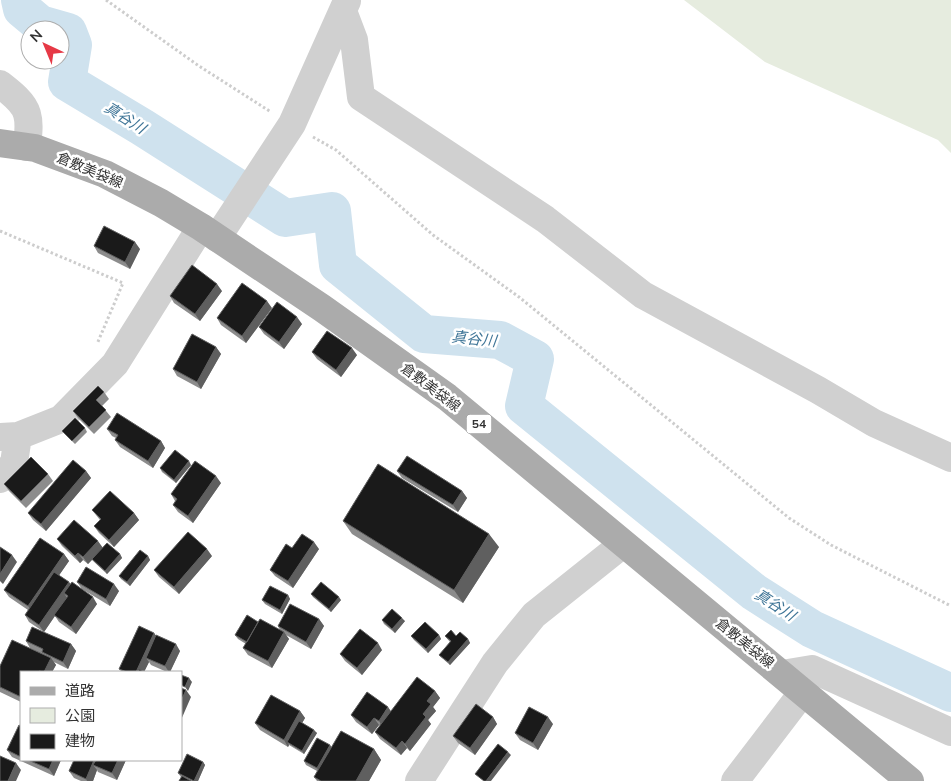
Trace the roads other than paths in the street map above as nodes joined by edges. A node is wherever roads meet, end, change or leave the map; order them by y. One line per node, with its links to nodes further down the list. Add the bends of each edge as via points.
1 (345, 5): 5 (street, via 289,129 232,216); 7 (street, via 354,40 361,97 545,219 643,295 874,423)
2 (0, 84): 4 (street, via 15,96 27,113)
3 (0, 143): 4 (main road, 倉敷美袋線 / 54)
4 (27, 147): 5 (main road, 倉敷美袋線 / 54, via 105,174)
5 (209, 233): 6 (street, via 115,364 61,419); 9 (main road, 倉敷美袋線 / 54, via 447,397)
6 (9, 437): 8 (street, via 14,463)
7 (951, 458)
8 (0, 479)
9 (622, 544): 10 (main road, 倉敷美袋線 / 54); 13 (street, via 534,615 495,663)
10 (782, 674): 11 (main road, 倉敷美袋線 / 54); 12 (street, via 812,668)
11 (803, 692): 14 (street); 15 (main road, 倉敷美袋線 / 54)
12 (951, 732)
13 (419, 781)
14 (735, 781)
15 (910, 781)

